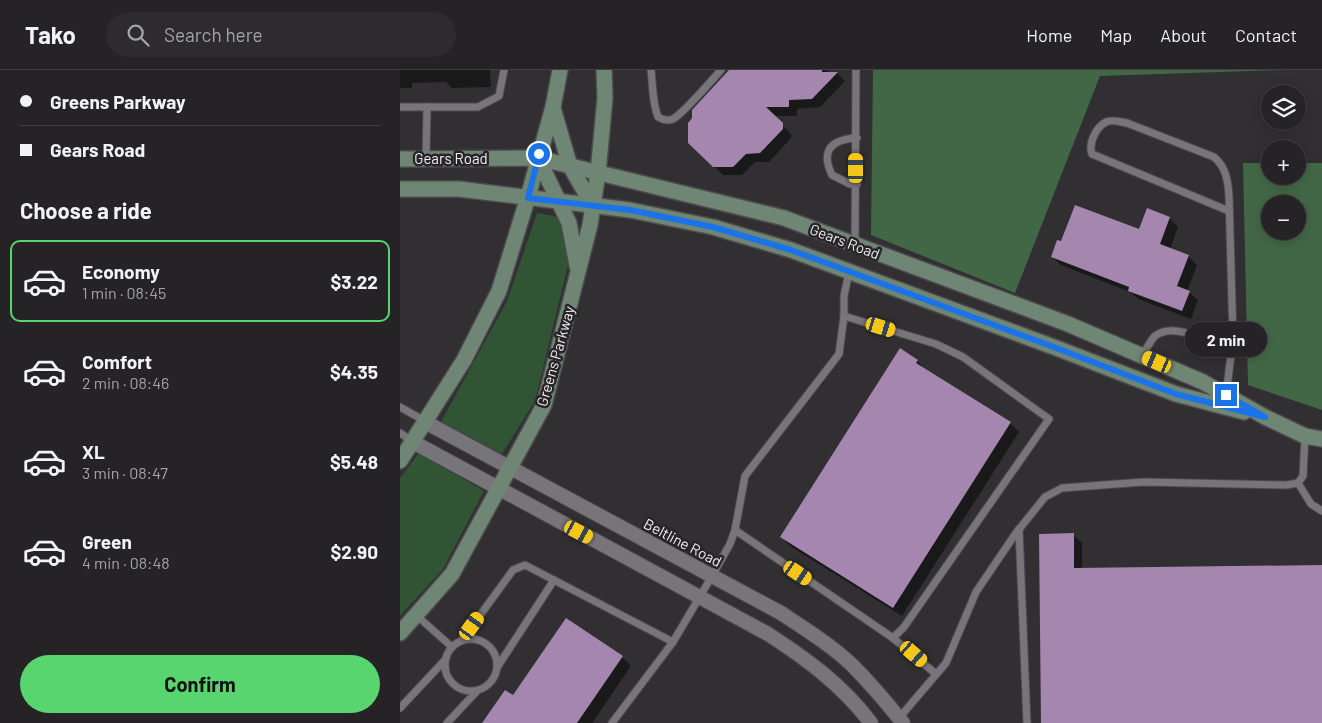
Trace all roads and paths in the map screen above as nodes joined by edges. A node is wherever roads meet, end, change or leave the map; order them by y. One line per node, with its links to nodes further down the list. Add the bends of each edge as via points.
1 (504, 70): 8 (lane, via 499,96 478,107)
2 (560, 70): 9 (street)
3 (604, 70): 15 (street, Greens Parkway, via 605,98)
4 (651, 70): 5 (lane, via 653,102 658,117 667,120 681,112)
5 (721, 70)
6 (856, 70): 10 (lane)
7 (400, 107): 8 (lane)
8 (427, 107): 13 (lane)
9 (553, 107): 11 (street); 14 (street)
10 (856, 138): 16 (lane); 16 (lane, via 837,141 828,152 832,175)
11 (538, 158): 13 (street, Gears Road); 14 (street, Gears Road); 18 (street); 19 (street)
12 (400, 159): 13 (street, Gears Road)
13 (426, 159)
14 (570, 166): 15 (street, Gears Road); 20 (street)
15 (598, 173): 20 (street, Greens Parkway); 22 (street, Gears Road, via 784,218)
16 (856, 184): 22 (lane)
17 (400, 189): 18 (street, Gears Road, via 459,189)
18 (528, 198): 19 (street, Gears Road); 33 (street, via 499,290 464,360)
19 (559, 201): 20 (street, Gears Road); 24 (street, via 569,223)
20 (594, 206): 23 (street, Gears Road, via 713,227 791,250); 24 (street, Greens Parkway)
21 (1229, 210): 21 (lane, via 1228,179 1214,158 1116,121 1107,122 1090,144 1092,154); 28 (lane)
22 (855, 246): 23 (street); 26 (street, Gears Road)
23 (849, 272): 25 (lane); 27 (street, Gears Road)
24 (578, 273): 39 (street, Greens Parkway, via 544,405)
25 (844, 316): 44 (lane, via 839,354 746,476); 50 (lane, via 936,344 962,357 1049,419 904,627)
26 (1068, 324): 27 (street); 29 (street, Gears Road)
27 (1059, 349): 32 (street, Gears Road, via 1176,394)
28 (1231, 353): 29 (lane, via 1174,330 1154,337); 30 (lane)
29 (1142, 356): 30 (street, Gears Road)
30 (1226, 395): 32 (street, Gears Road)
31 (400, 407): 33 (lane)
32 (1265, 417): 35 (street, Gears Road)
33 (426, 422): 37 (street); 39 (street, Beltline Road)
34 (400, 433): 37 (lane)
35 (1305, 436): 36 (street, Gears Road); 40 (lane, via 1303,476)
36 (1322, 439)
37 (413, 442): 38 (street); 41 (street)
38 (400, 461)
39 (509, 467): 41 (street, Greens Parkway); 45 (street, Beltline Road)
40 (1298, 483): 42 (lane, via 1310,504); 43 (lane, via 1144,482 1062,488 1045,496)
41 (498, 489): 47 (street); 48 (street, Greens Parkway, via 452,574)
42 (1322, 511)
43 (1020, 529): 56 (lane, via 976,592 946,663); 63 (lane)
44 (735, 530): 45 (lane); 50 (lane)
45 (712, 576): 47 (lane); 59 (street, Beltline Road, via 781,613 817,637 851,664)
46 (554, 580): 51 (lane, via 525,565 513,570); 52 (lane); 55 (lane)
47 (700, 598): 52 (lane); 62 (street, via 768,634 804,658 836,683)
48 (416, 615): 49 (street, Greens Parkway); 53 (lane)
49 (400, 633)
50 (893, 638): 56 (lane)
51 (462, 640): 53 (lane); 55 (lane, via 470,638 487,643 497,657)
52 (673, 642): 61 (lane)
53 (452, 647): 54 (lane)
54 (445, 660): 57 (lane, via 444,668 452,684 468,692); 58 (lane)
55 (498, 666): 57 (lane, via 492,682)
56 (936, 674): 59 (lane)
57 (477, 691): 60 (lane)
58 (400, 708)
59 (901, 720)
60 (447, 723)
61 (612, 723)
62 (871, 723)
63 (1027, 723)

